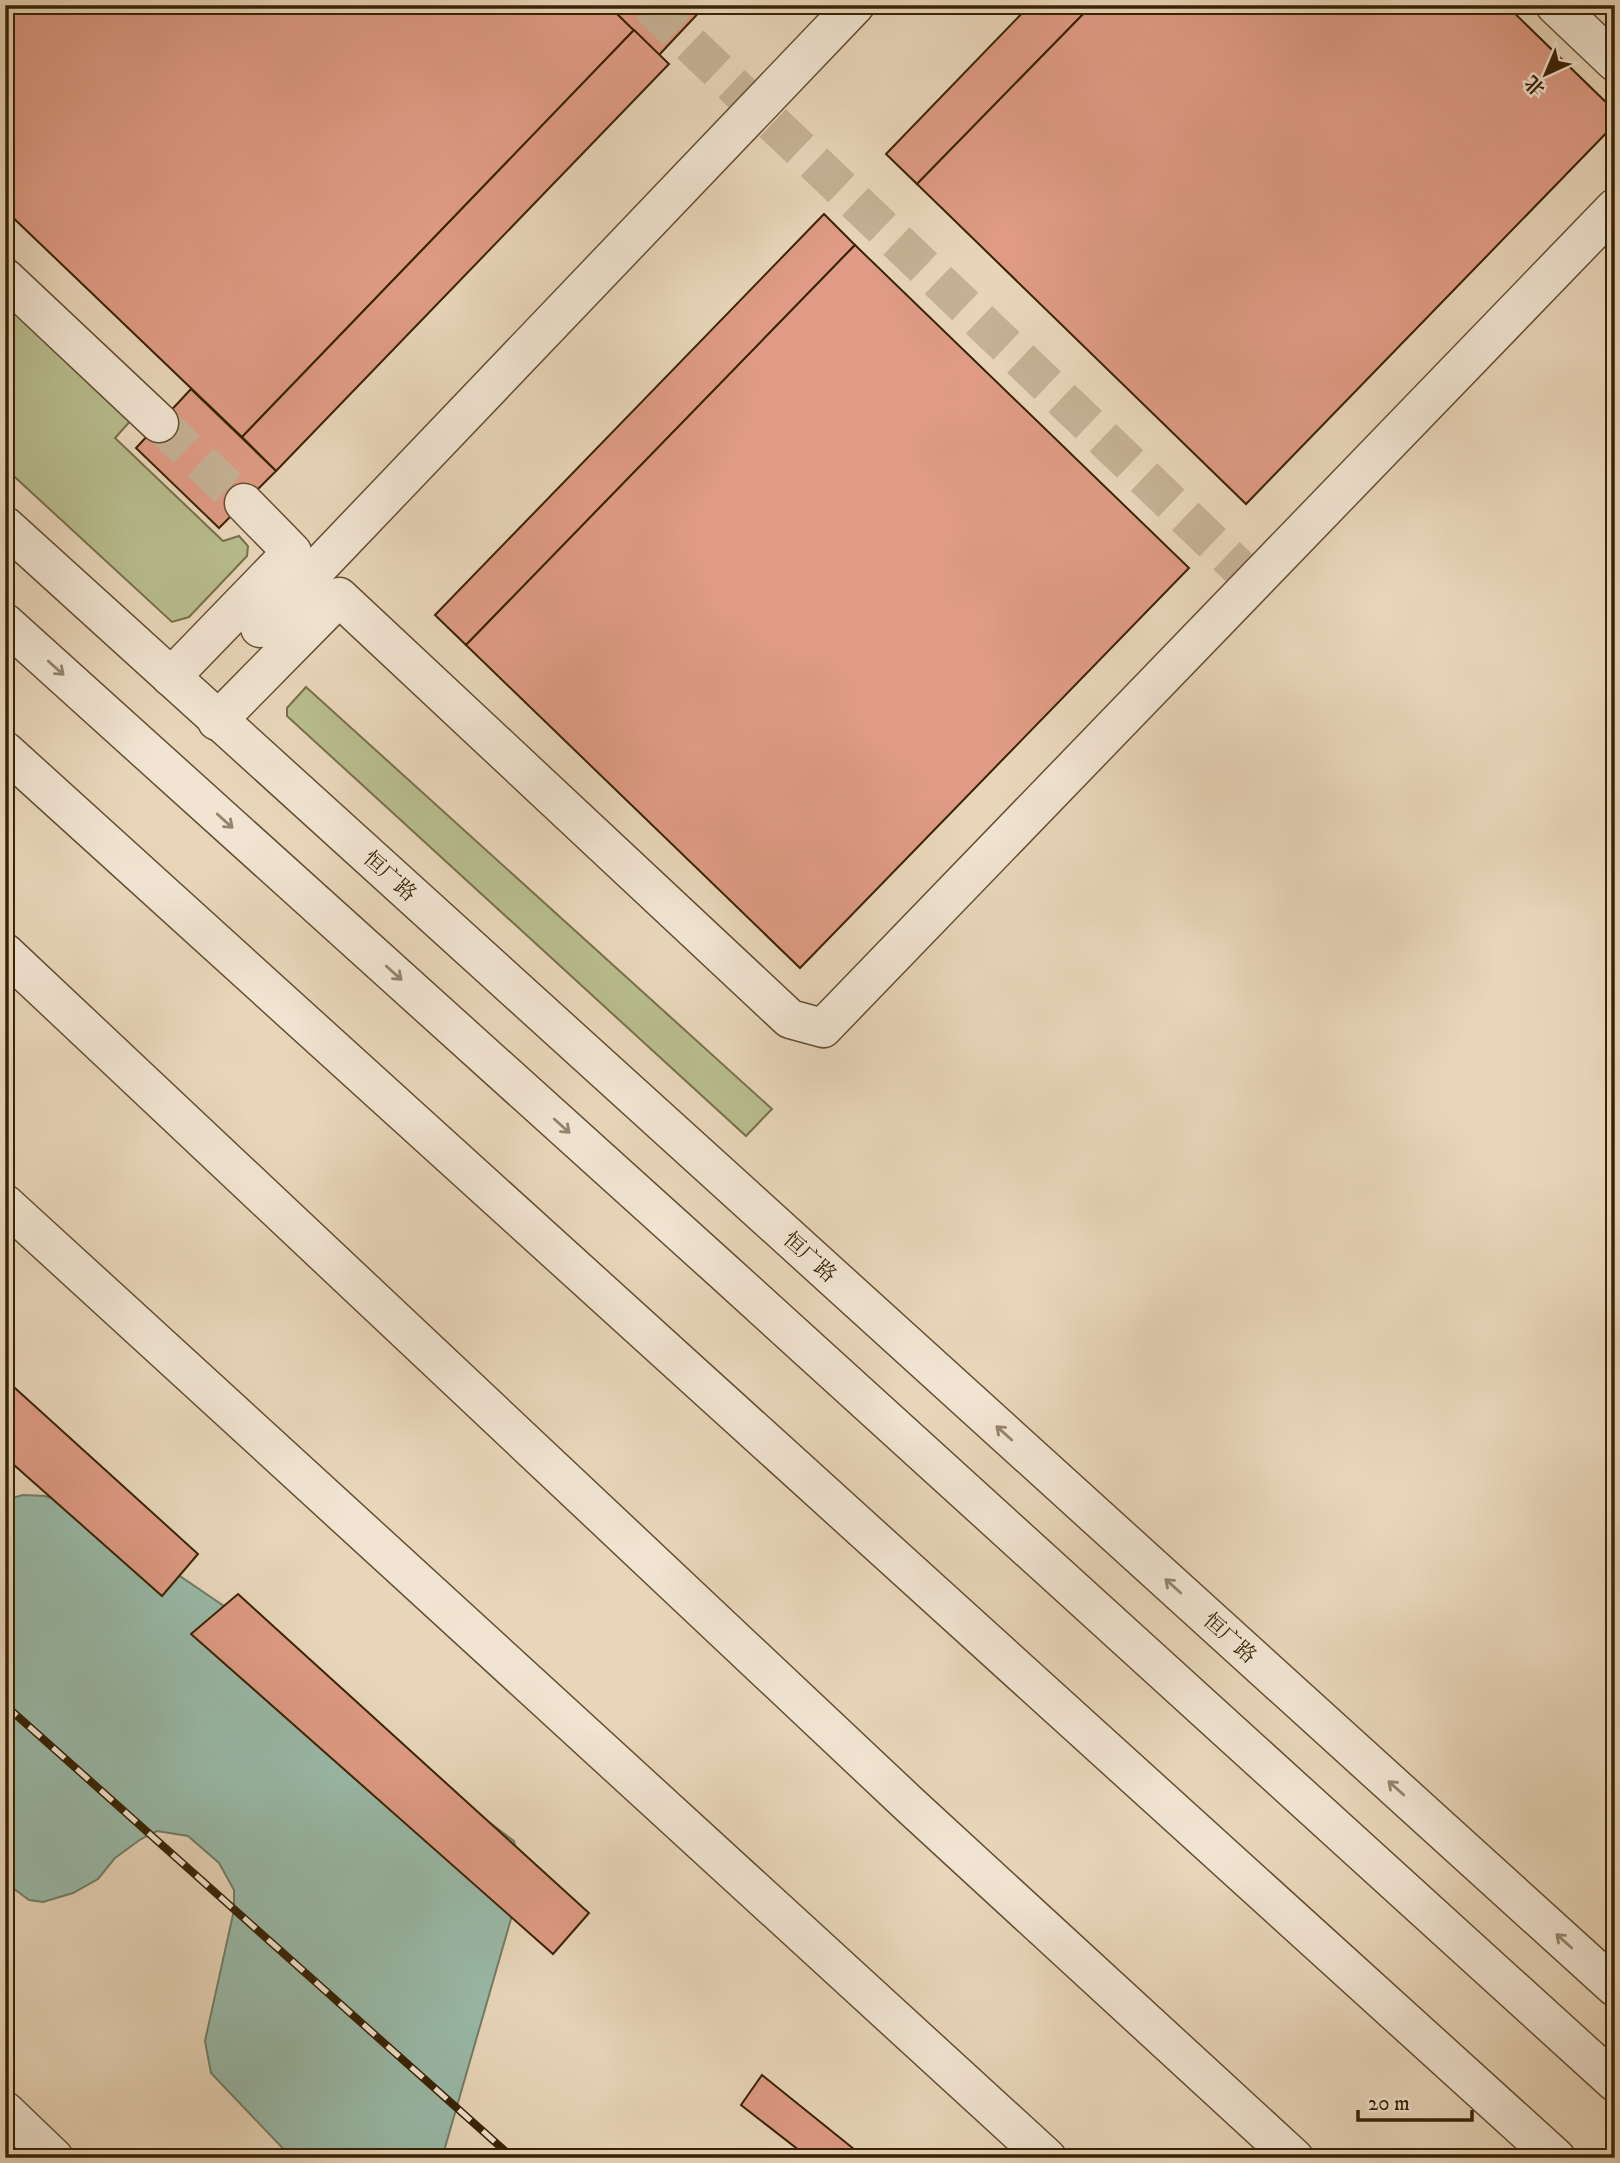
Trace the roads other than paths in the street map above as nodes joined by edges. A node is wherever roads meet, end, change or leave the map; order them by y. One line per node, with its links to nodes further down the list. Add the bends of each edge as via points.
1 (855, 5): 10 (street)
2 (1555, 5): 3 (street)
3 (1615, 62)
4 (1615, 208): 12 (street, via 823,1028 790,1019 339,597)
5 (5, 278): 6 (street)
6 (159, 423)
7 (244, 503): 11 (street, via 292,552)
8 (5, 526): 11 (street, 恒广路)
9 (5, 623): 17 (street, one-way to 17)
10 (260, 628)
11 (171, 677): 12 (street, 恒广路)
12 (217, 721): 16 (street, 恒广路, one-way to 12)
13 (5, 751): 22 (street)
14 (5, 953): 21 (street, via 900,1796)
15 (5, 1204): 20 (street)
16 (1615, 1987)
17 (1615, 2082)
18 (5, 2111): 19 (street)
19 (54, 2158)
20 (1047, 2158)
21 (1294, 2158)
22 (1556, 2158)

